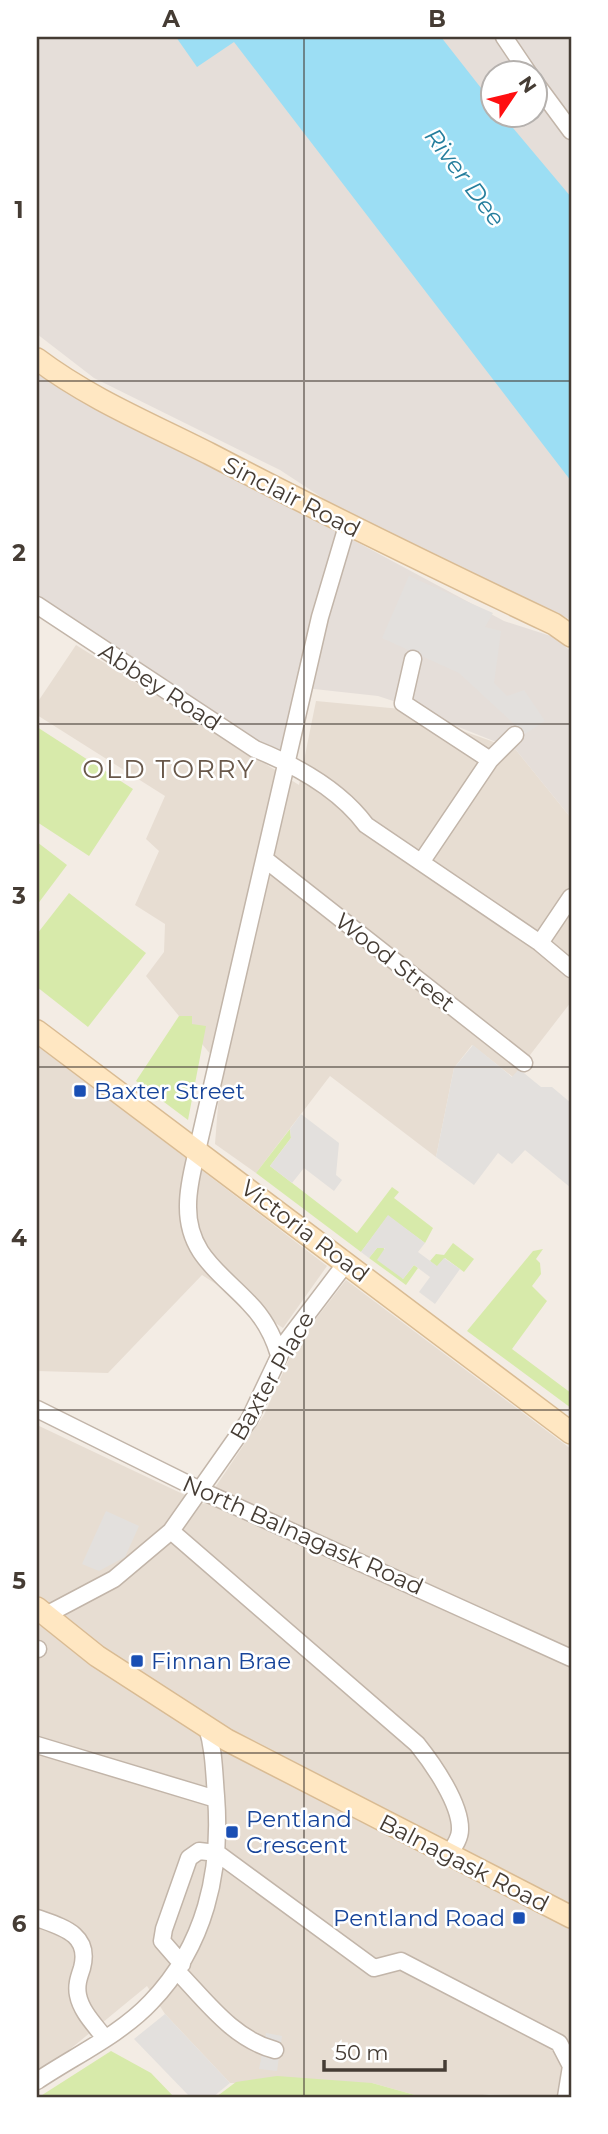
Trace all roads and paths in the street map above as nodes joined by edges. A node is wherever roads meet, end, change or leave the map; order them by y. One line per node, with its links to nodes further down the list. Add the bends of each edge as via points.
1 (504, 37): 2 (street)
2 (520, 60)
3 (548, 100): 4 (street)
4 (571, 131)
5 (37, 359): 6 (street, Sinclair Road, via 130,415)
6 (347, 526): 8 (street, Sinclair Road); 12 (street, via 320,617)
7 (37, 606): 12 (street, Abbey Road, via 255,748)
8 (563, 630)
9 (413, 659): 11 (street, via 403,703)
10 (515, 735): 11 (street)
11 (490, 760): 14 (street)
12 (288, 763): 13 (street); 14 (street, Abbey Road, via 354,809 366,825)
13 (266, 860): 19 (street, Wood Street); 20 (street)
14 (422, 861): 16 (street, Abbey Road)
15 (571, 897): 16 (street)
16 (540, 943): 17 (street, Abbey Road)
17 (571, 969)
18 (37, 1031): 20 (street, Victoria Road)
19 (524, 1063)
20 (197, 1151): 21 (street, Victoria Road); 22 (street, via 188,1206 196,1241 210,1267 251,1304 272,1334)
21 (346, 1263): 22 (street, Baxter Place); 24 (street, Victoria Road)
22 (279, 1354): 25 (street, Baxter Place, via 249,1420)
23 (37, 1409): 25 (street, North Balnagask Road)
24 (571, 1433)
25 (202, 1491): 26 (street); 28 (street, North Balnagask Road)
26 (171, 1531): 27 (street, via 114,1579); 33 (street, via 417,1744 437,1772 456,1813 460,1829)
27 (41, 1611): 29 (street, Balnagask Road, via 97,1656)
28 (571, 1658)
29 (207, 1727): 31 (street); 33 (street, Balnagask Road)
30 (37, 1745): 31 (street)
31 (216, 1799): 32 (street)
32 (217, 1853): 36 (street, via 203,1921); 36 (street, via 199,1851 189,1858 164,1929 162,1941); 40 (street, via 374,1968 401,1961 559,2043 570,2066)
33 (448, 1856): 34 (street, Balnagask Road)
34 (571, 1917)
35 (37, 1918): 37 (street, via 68,1929 80,1940 84,1955 77,1983 79,2000)
36 (180, 1967): 37 (street, via 149,2004); 38 (street, via 239,2034)
37 (104, 2037): 39 (street)
38 (275, 2050)
39 (37, 2081)
40 (566, 2097)

